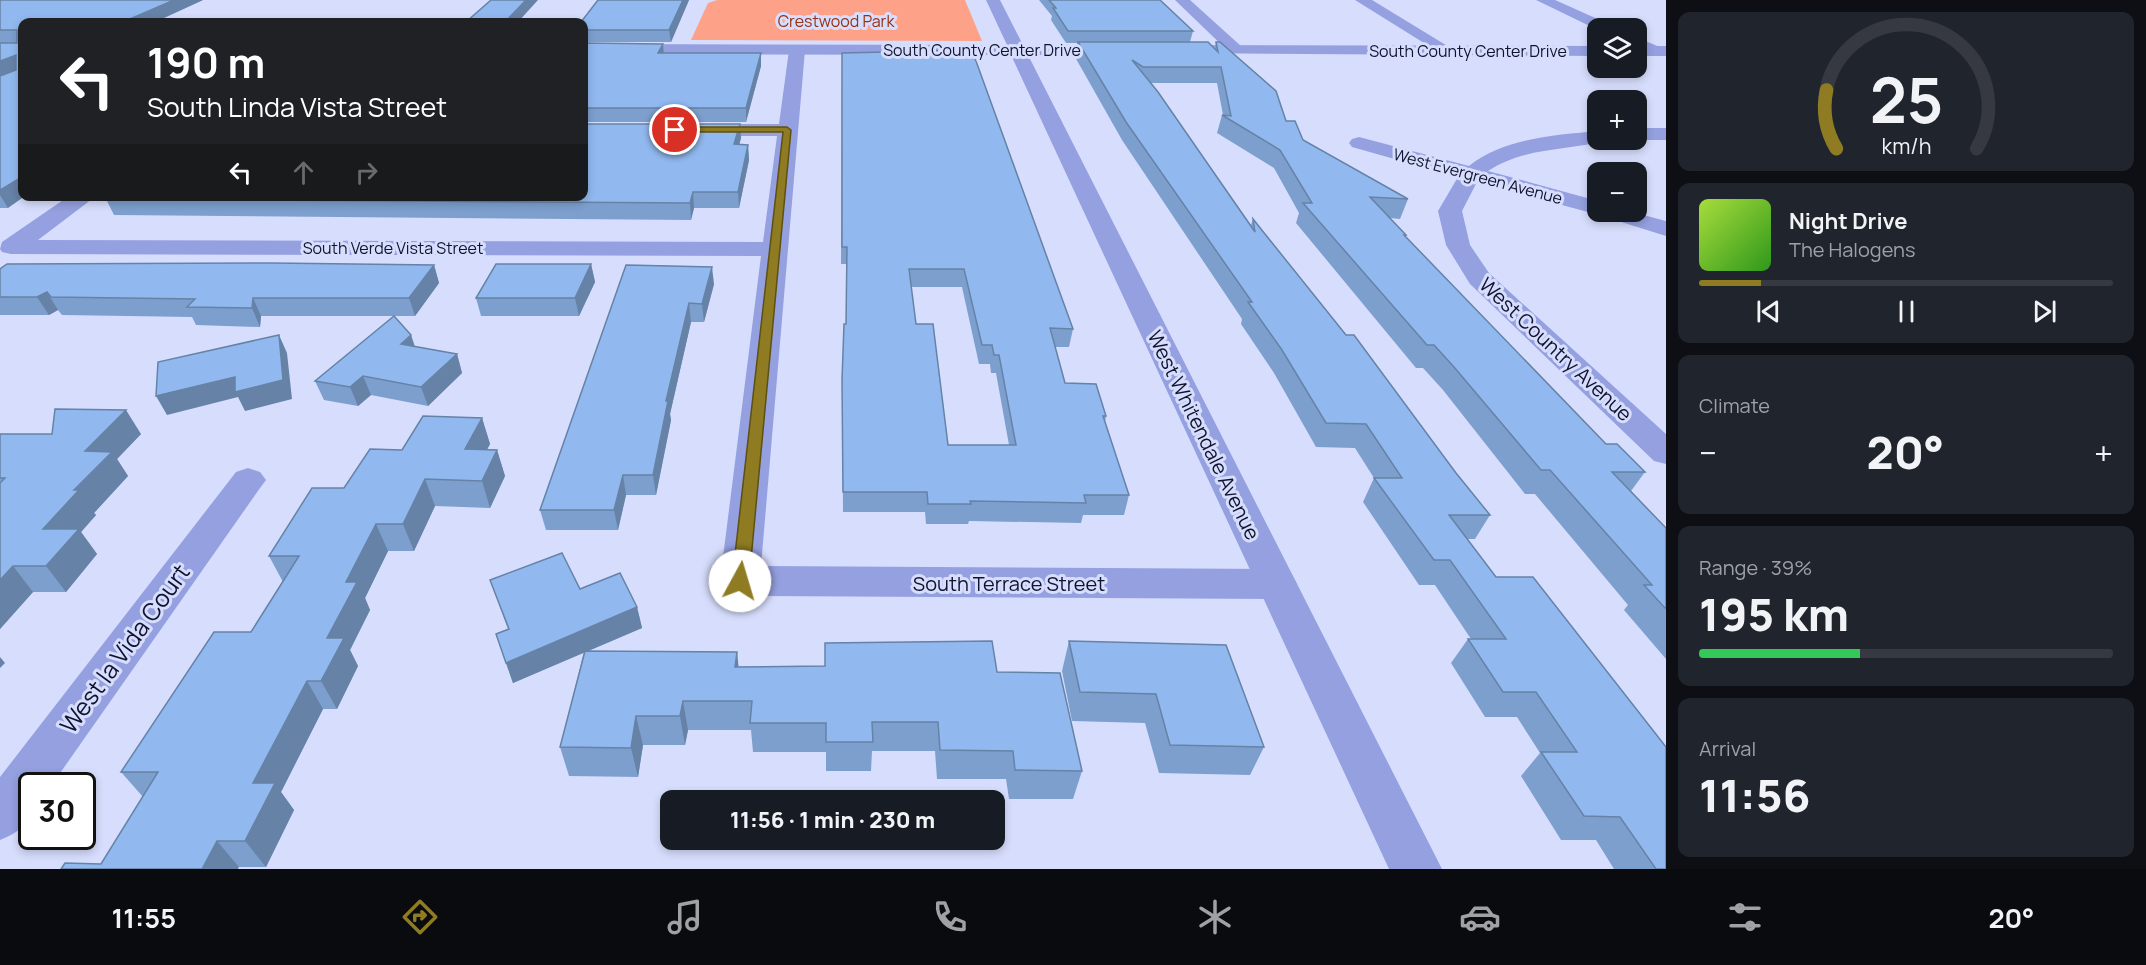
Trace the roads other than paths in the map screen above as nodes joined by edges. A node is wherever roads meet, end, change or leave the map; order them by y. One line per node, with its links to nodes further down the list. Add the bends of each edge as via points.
1 (993, 0): 11 (street, West Whitendale Avenue)
2 (1182, 0): 10 (street)
3 (1362, 0): 12 (street)
4 (1543, 0): 5 (street)
5 (1587, 20)
6 (588, 50): 7 (street, South County Center Drive)
7 (798, 50): 11 (street, South County Center Drive); 15 (street)
8 (1142, 50): 11 (street, South County Center Drive)
9 (1165, 50): 10 (street, South County Center Drive)
10 (1236, 50): 12 (street, South County Center Drive)
11 (1017, 51): 28 (street, West Whitendale Avenue)
12 (1446, 51): 13 (street, South County Center Drive)
13 (1587, 51)
14 (675, 130): 15 (street)
15 (787, 130): 25 (street)
16 (1647, 134): 17 (street)
17 (1666, 134)
18 (1587, 139): 20 (street, via 1519,150)
19 (1359, 143): 20 (street, West Evergreen Avenue)
20 (1472, 174): 22 (street, West Evergreen Avenue); 26 (street, West Country Avenue, via 1450,211 1458,245 1479,278)
21 (78, 201): 25 (street, South Verde Vista Street, via 11,247)
22 (1587, 205)
23 (1643, 222): 24 (street)
24 (1666, 229)
25 (774, 249): 28 (street, South Terrace Street, via 740,581)
26 (1666, 453)
27 (248, 480): 29 (street, West la Vida Court)
28 (1277, 584): 30 (street, West Whitendale Avenue)
29 (0, 816)
30 (1416, 869)

